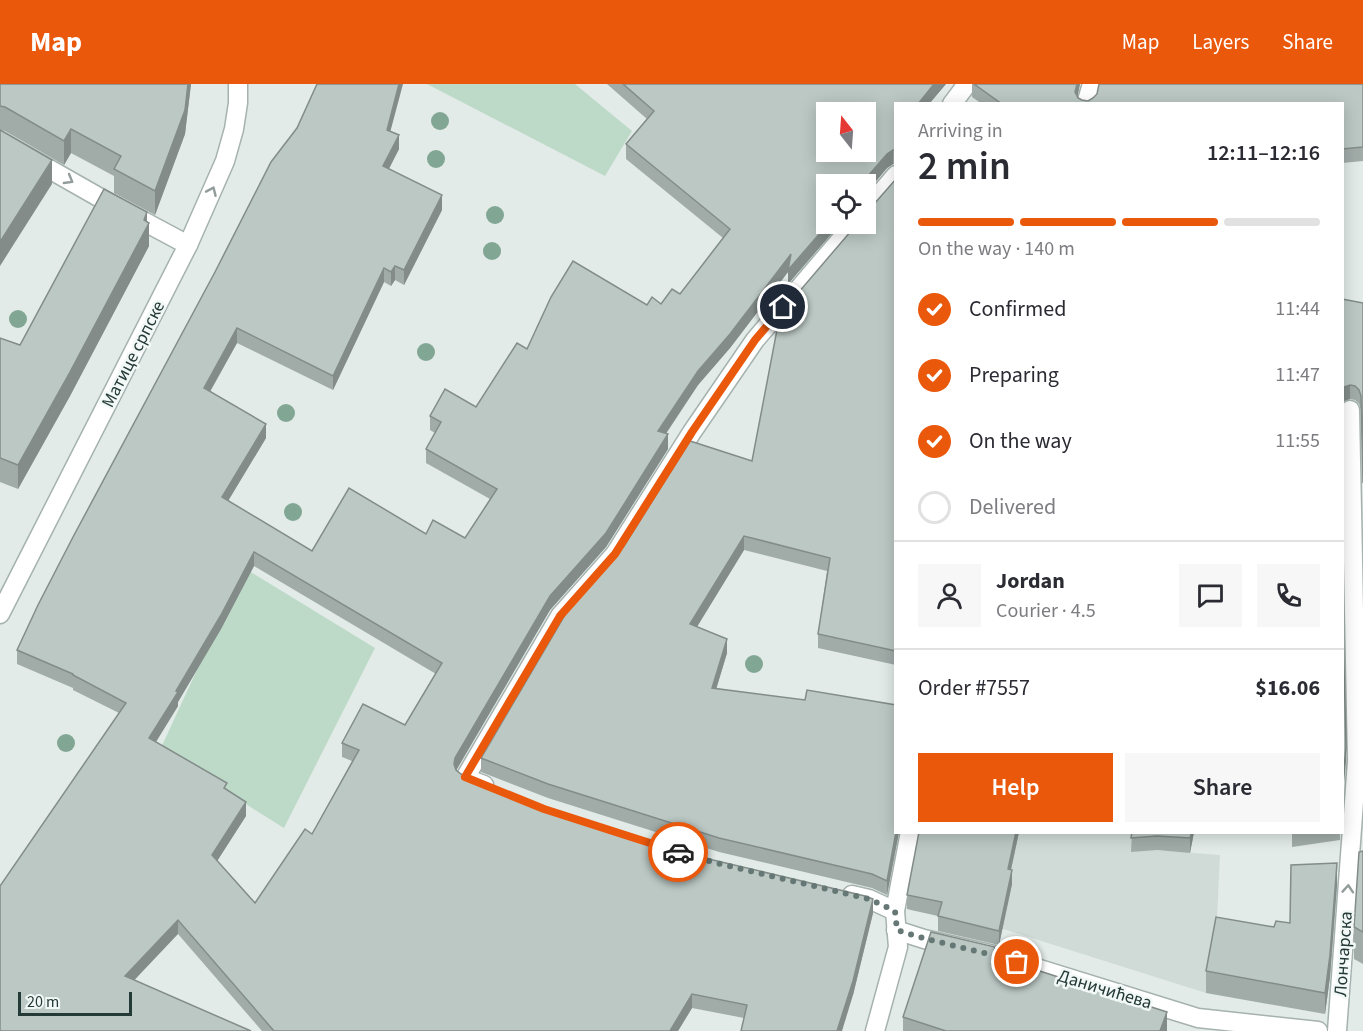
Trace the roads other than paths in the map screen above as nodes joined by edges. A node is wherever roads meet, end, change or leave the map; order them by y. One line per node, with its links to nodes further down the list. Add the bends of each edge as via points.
1 (238, 84): 10 (street, Матице српске, one-way to 1, via 225,161 234,129)
2 (967, 84): 4 (street)
3 (1092, 84): 5 (street)
4 (953, 102)
5 (1087, 102)
6 (0, 141): 10 (street, one-way to 10)
7 (894, 177): 8 (street)
8 (876, 198)
9 (845, 234): 13 (street, via 755,340 615,554 560,616 465,777)
10 (188, 245): 12 (street, Матице српске)
11 (1352, 410): 20 (street, Лончарска, one-way to 11, via 1357,761)
12 (0, 614)
13 (504, 794)
14 (910, 834): 16 (street)
15 (836, 892): 16 (street, via 869,899)
16 (895, 911): 17 (street)
17 (897, 930): 18 (street, via 898,947); 19 (street, Даничићева, via 1197,1018)
18 (875, 1031)
19 (1318, 1031)
20 (1337, 1031)

